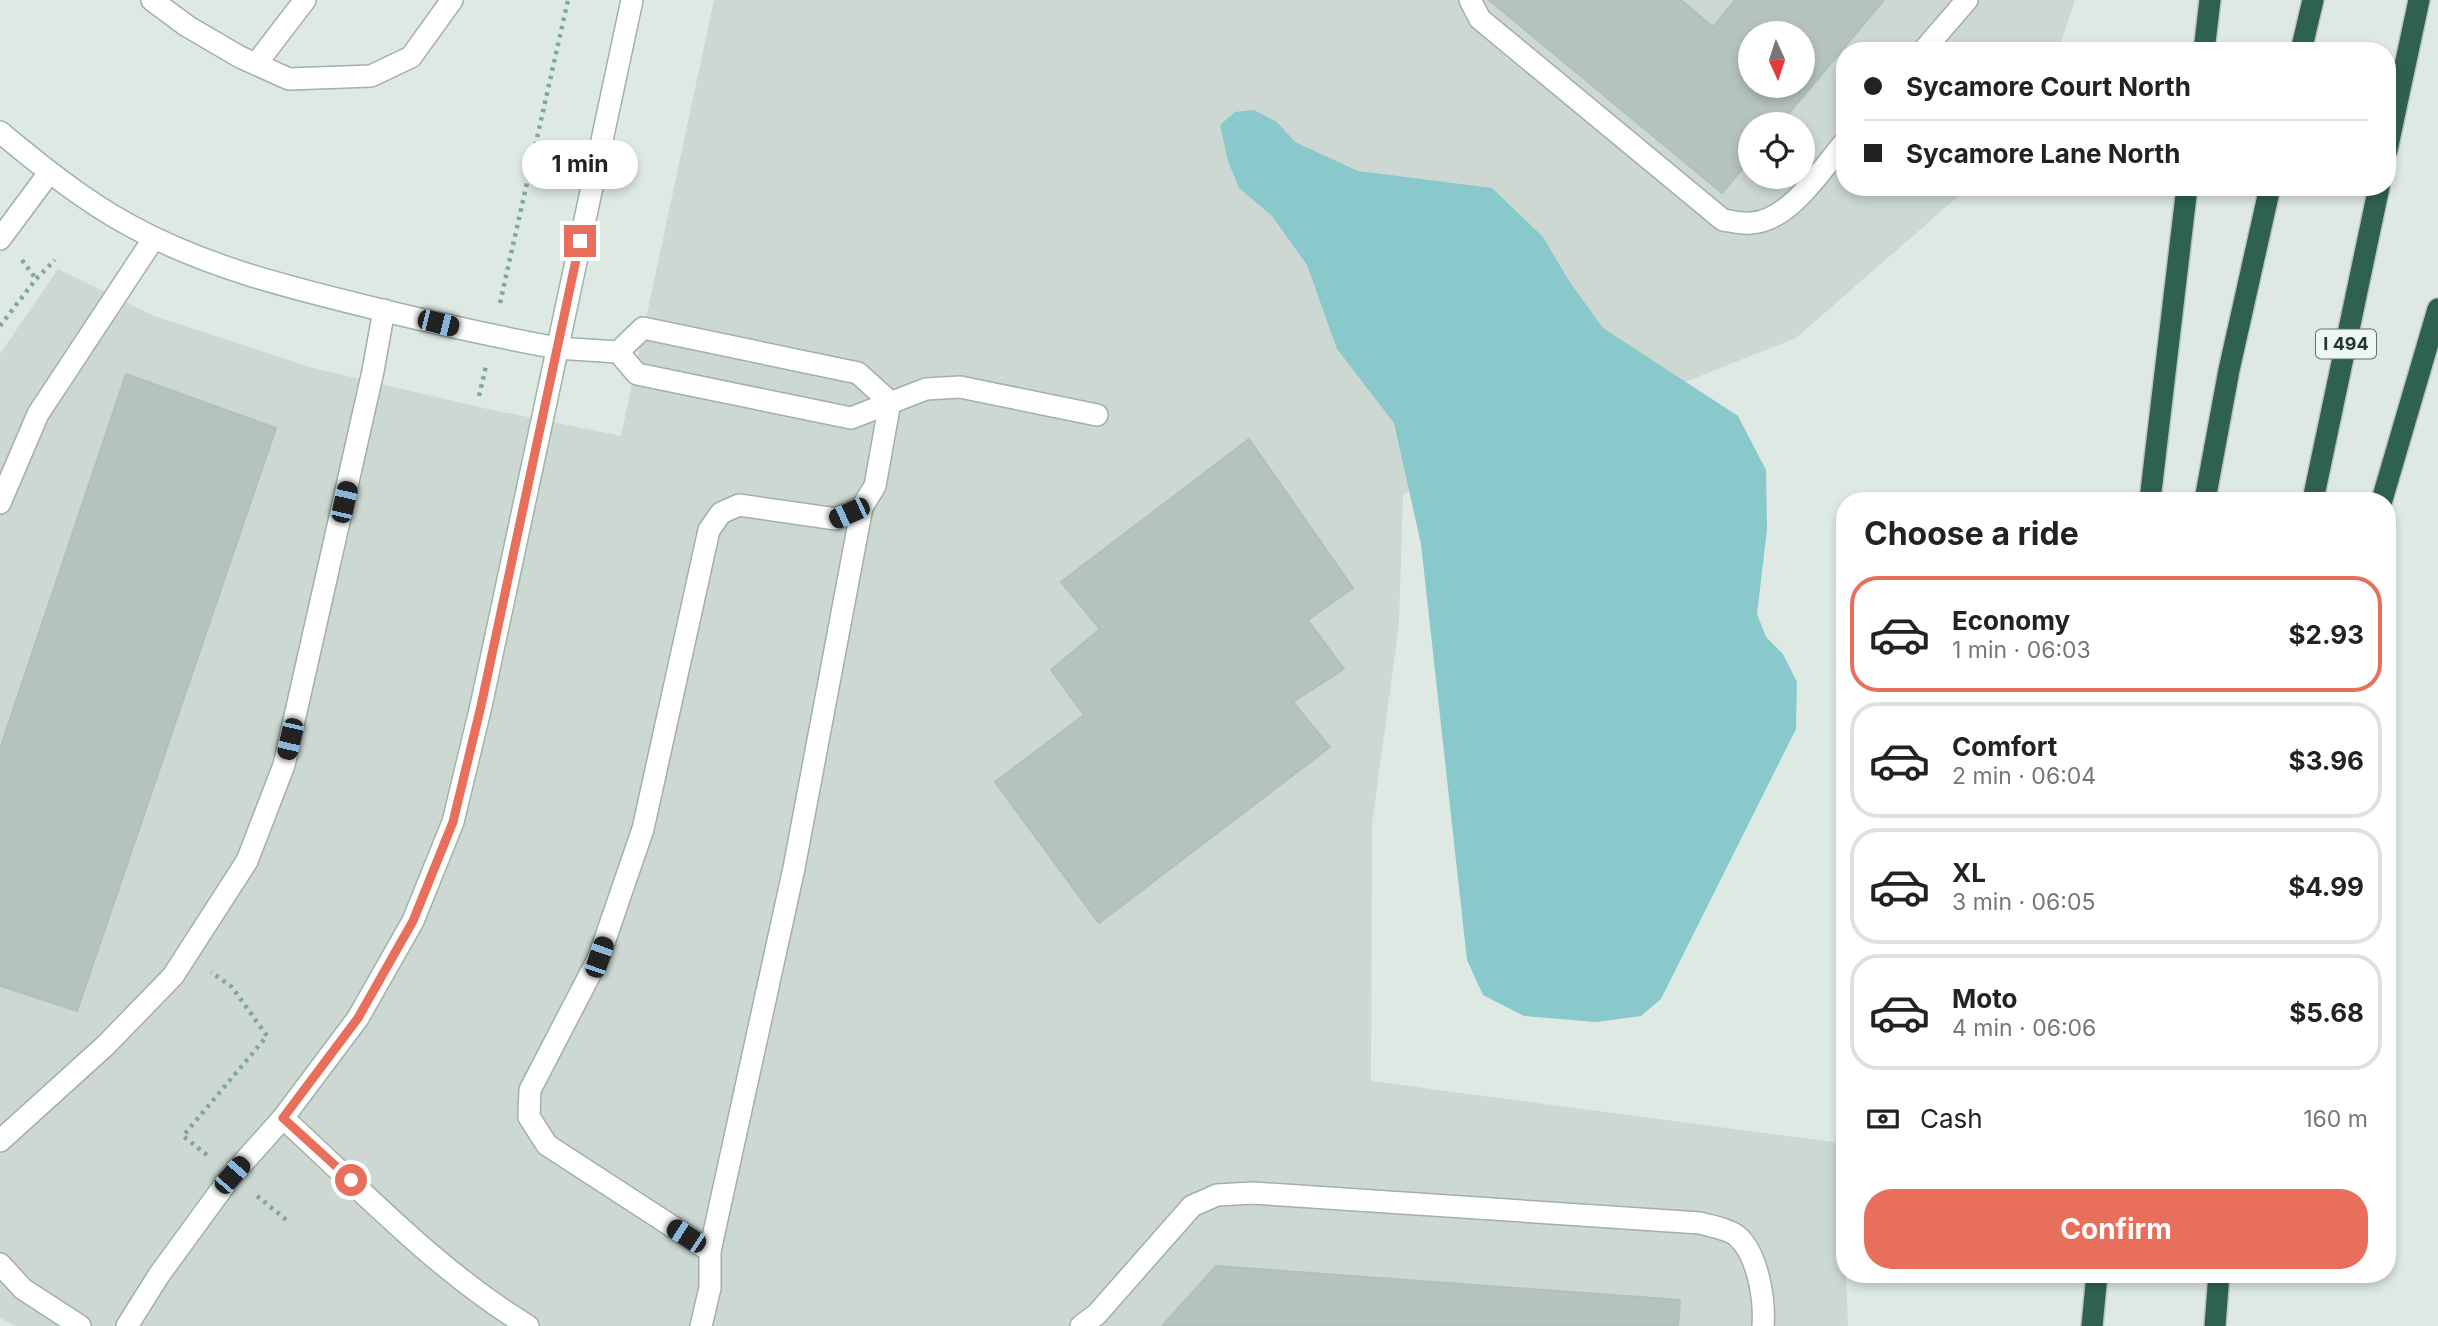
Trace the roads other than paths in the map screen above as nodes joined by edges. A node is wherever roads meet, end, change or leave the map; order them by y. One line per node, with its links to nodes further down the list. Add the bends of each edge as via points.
1 (152, 0): 13 (street, via 187,26)
2 (305, 0): 13 (street)
3 (452, 0): 13 (street, via 411,57 371,76 289,79)
4 (632, 0): 25 (street)
5 (1470, 0): 16 (street, via 1480,19 1723,220 1768,220 1790,206)
6 (1967, 0): 10 (street)
7 (2210, 0): 11 (highway)
8 (2313, 0): 12 (highway)
9 (2419, 0): 14 (highway)
10 (1931, 42)
11 (2205, 42)
12 (2303, 42)
13 (256, 64)
14 (2396, 108)
15 (0, 132): 17 (street)
16 (1836, 152)
17 (50, 173): 21 (street); 22 (street)
18 (2187, 196): 29 (highway)
19 (2268, 196): 30 (highway)
20 (2377, 196): 31 (highway, I 494)
21 (154, 238): 24 (street, via 223,266); 33 (street, via 38,414)
22 (0, 239)
23 (2438, 309): 32 (highway)
24 (384, 310): 25 (street); 36 (street, via 284,765 247,860 173,976 106,1045)
25 (557, 348): 26 (street); 35 (street, via 453,822 413,921 358,1018)
26 (618, 352): 27 (street, via 637,374 851,418); 27 (street, via 643,328 858,373)
27 (890, 402): 28 (street, via 926,389 960,387); 34 (street, via 874,486)
28 (1097, 415)
29 (2151, 492)
30 (2206, 492)
31 (2315, 492)
32 (2384, 492)
33 (0, 503)
34 (862, 507): 37 (street, via 794,868); 37 (street, via 836,519 739,505 721,513 709,530 643,828 599,957 530,1090 529,1117 547,1145)
35 (283, 1118): 43 (street, via 232,1175); 44 (street, via 419,1245)
36 (0, 1141)
37 (710, 1251): 45 (street, via 710,1288)
38 (0, 1264): 42 (street, via 23,1289)
39 (2084, 1283): 48 (highway)
40 (2096, 1283): 49 (highway)
41 (2218, 1283): 50 (highway)
42 (80, 1326)
43 (127, 1326)
44 (528, 1326)
45 (701, 1326)
46 (1081, 1326): 47 (street, via 1097,1314 1192,1206 1217,1195 1253,1193 1700,1223 1737,1236 1755,1264 1765,1307)
47 (1763, 1326)
48 (2083, 1326)
49 (2092, 1326)
50 (2215, 1326)

